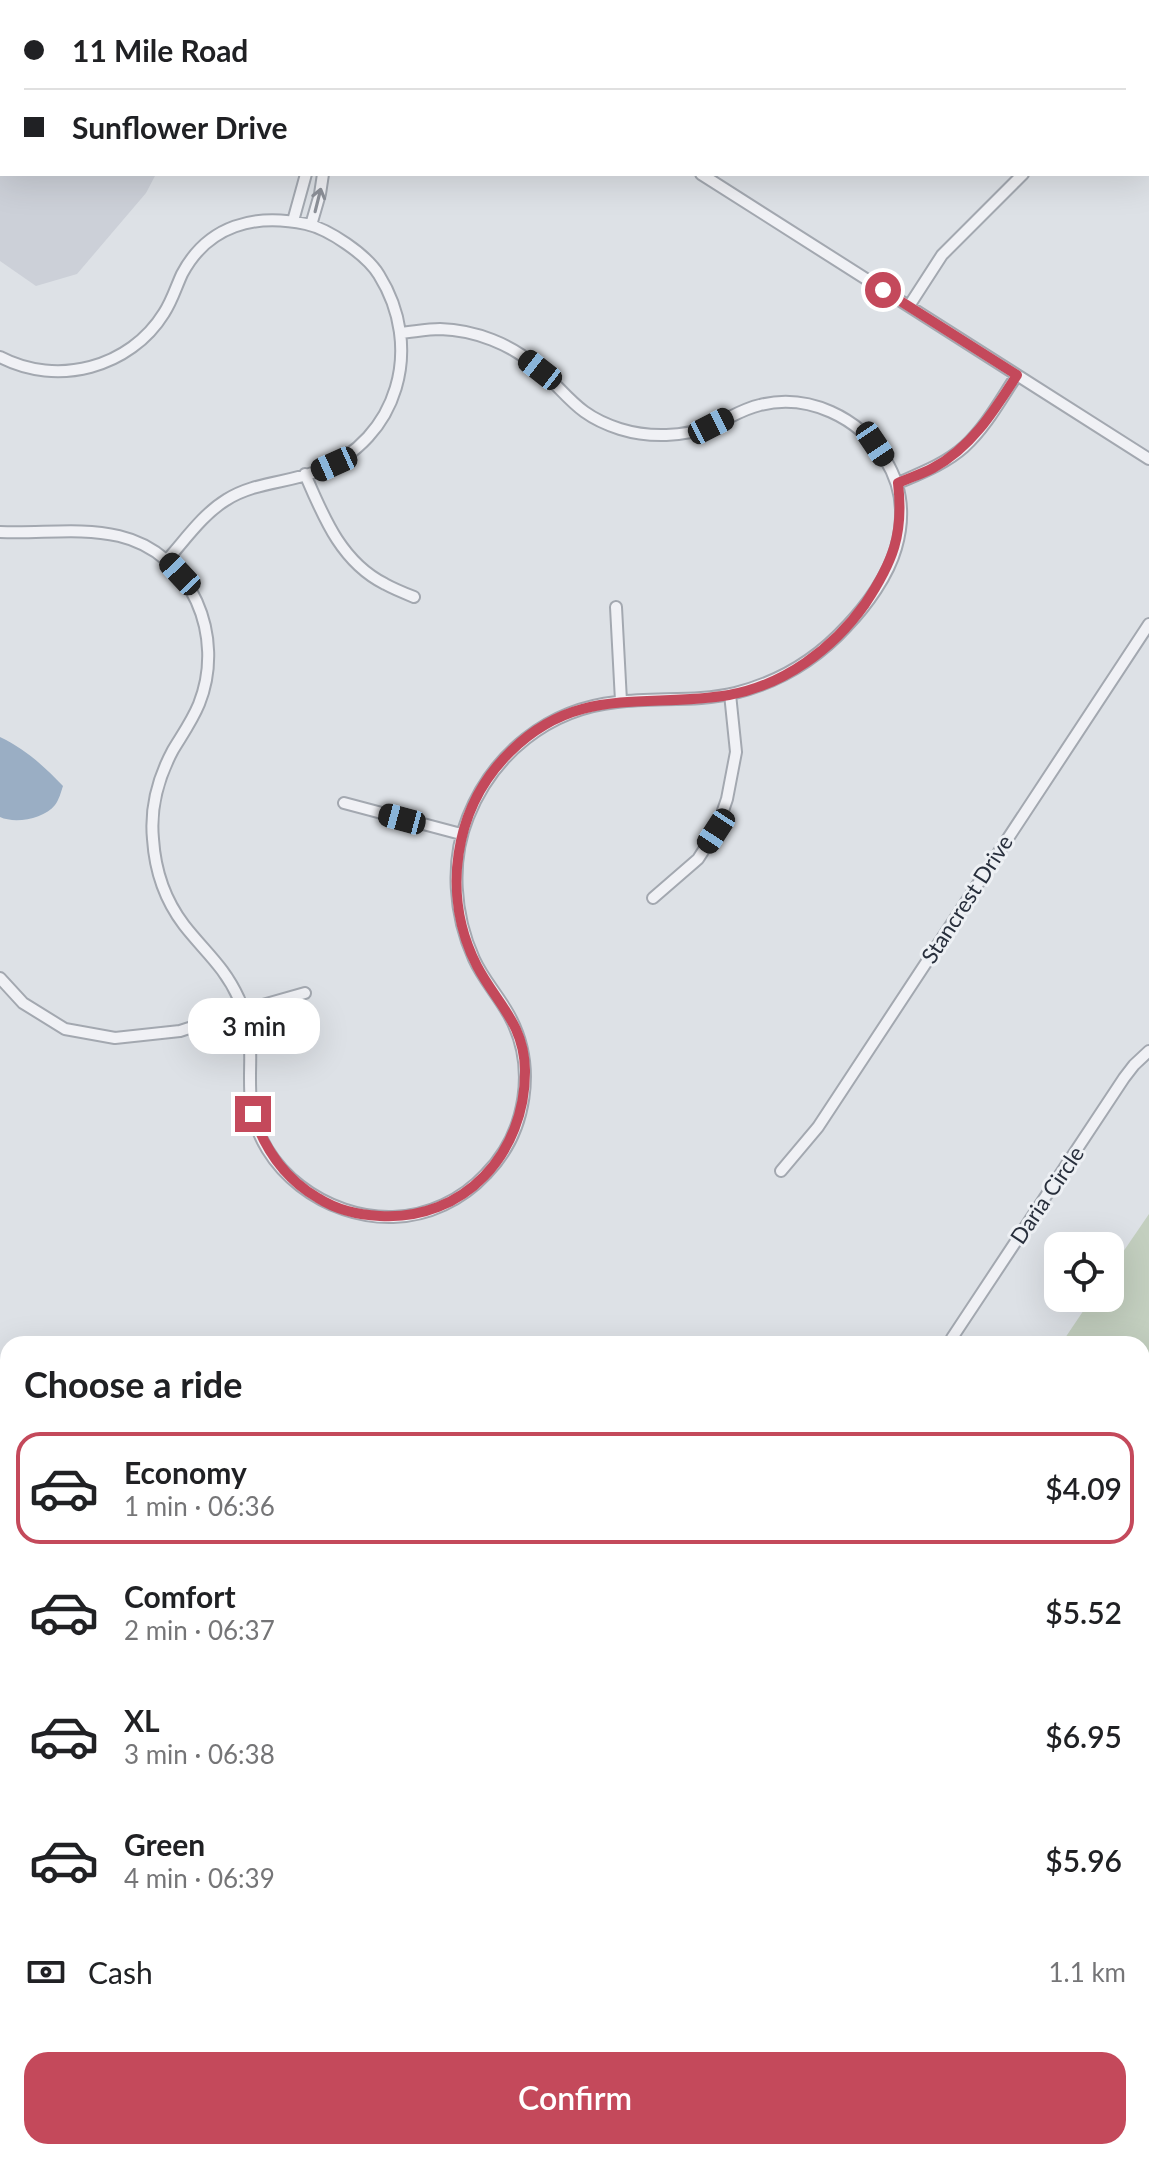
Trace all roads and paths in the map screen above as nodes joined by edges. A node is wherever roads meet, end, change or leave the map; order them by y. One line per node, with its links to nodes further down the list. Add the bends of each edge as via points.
1 (305, 176): 5 (street)
2 (323, 176): 6 (street, one-way to 2)
3 (704, 176): 7 (street)
4 (1021, 176): 7 (street, via 942,255)
5 (293, 221): 6 (street); 9 (street, via 262,219 235,225 208,242 183,273 154,326 131,348 104,363 48,372)
6 (311, 225): 8 (street, via 355,251 378,273 397,311)
7 (909, 306): 10 (street)
8 (401, 333): 12 (street, via 401,364 385,416 352,453); 13 (street, via 445,329 492,339 540,370 586,414 637,433 695,432 766,403 822,408 860,429)
9 (0, 357)
10 (1017, 375): 11 (street); 13 (street, via 964,447)
11 (1149, 459)
12 (305, 474): 15 (street, via 226,500); 16 (street, via 328,527 356,564)
13 (898, 483): 19 (street, via 896,548 855,617 825,649 795,669)
14 (0, 532): 15 (street, via 100,532 140,543)
15 (167, 560): 26 (street, via 199,605 209,653 201,698 159,781 153,815 155,859 174,911 224,970)
16 (414, 597)
17 (616, 607): 20 (street)
18 (1149, 624): 28 (street, Stancrest Drive, via 825,1116)
19 (730, 694): 20 (street); 23 (street, via 736,752 716,831 698,859)
20 (621, 701): 22 (street, via 567,714 512,749 486,780)
21 (344, 803): 22 (street)
22 (461, 834): 26 (street, via 457,898 467,941 516,1030 525,1066 517,1126 500,1158 474,1185 445,1205 395,1217 339,1209 305,1190 276,1161 258,1130 250,1098 252,1051)
23 (653, 898)
24 (0, 978): 26 (street, via 23,1003 65,1029 115,1038 180,1031)
25 (305, 993): 26 (street)
26 (245, 1010)
27 (1149, 1051): 29 (street, Daria Circle, via 1124,1078)
28 (781, 1171)
29 (953, 1336)

